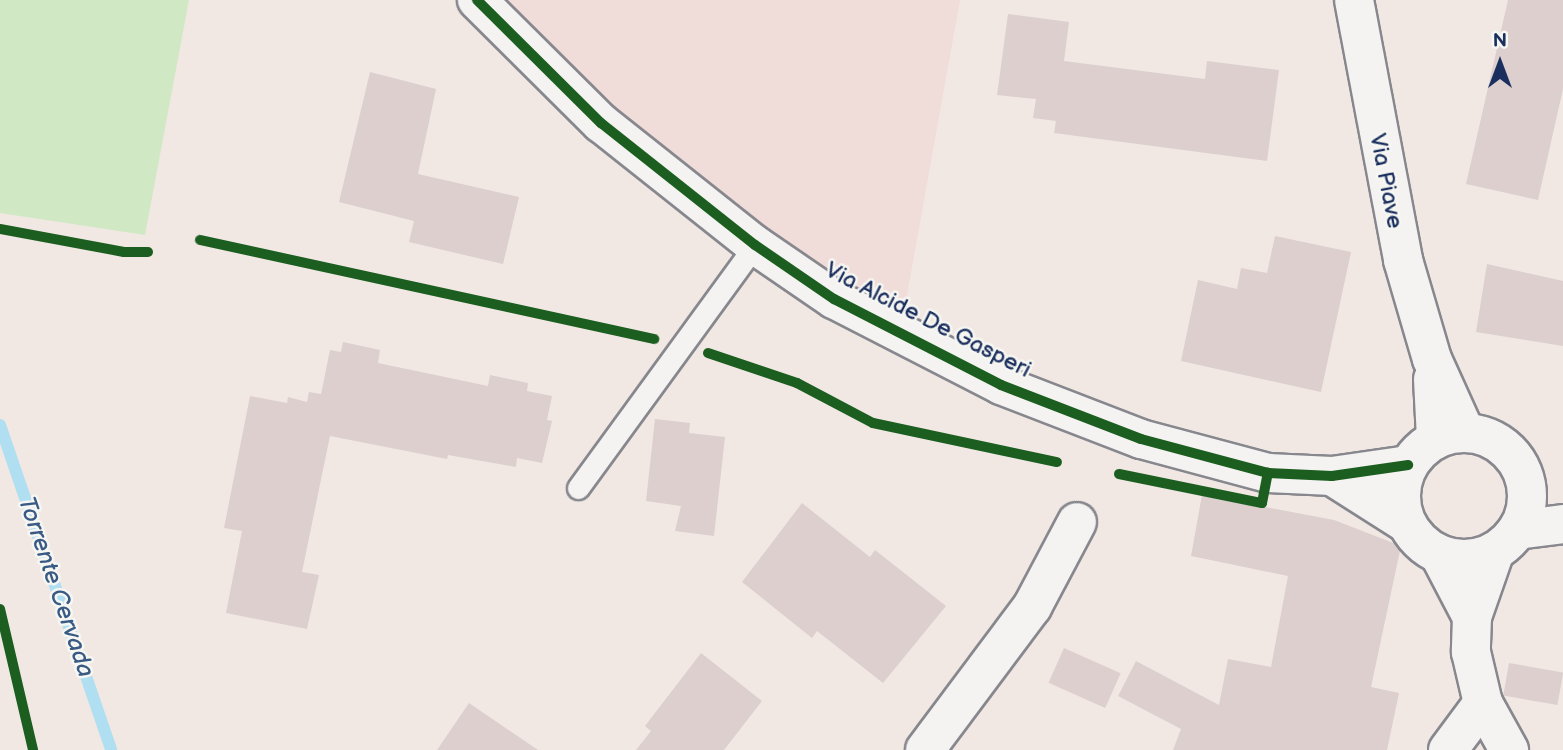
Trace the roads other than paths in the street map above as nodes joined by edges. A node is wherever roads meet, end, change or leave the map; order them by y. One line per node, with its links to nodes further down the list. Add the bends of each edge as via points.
1 (477, 0): 3 (street, Via Alcide De Gasperi, via 601,123)
2 (1354, 0): 4 (street, Via Piave, via 1394,225)
3 (755, 245): 6 (street, Via Alcide De Gasperi, via 834,299 900,334 1001,385 1096,424 1268,473); 8 (lane)
4 (1450, 435): 5 (street); 7 (street, via 1486,436 1505,447)
5 (1408, 465): 6 (street, Via Alcide De Gasperi); 11 (street, via 1401,494)
6 (1332, 477): 11 (street, Via Alcide De Gasperi)
7 (1526, 483): 9 (street); 13 (street, via 1524,516)
8 (578, 488)
9 (1563, 503)
10 (1077, 522): 17 (street, via 1032,607)
11 (1406, 523): 14 (street)
12 (1563, 524): 13 (street)
13 (1506, 541): 14 (street, via 1477,558); 15 (street)
14 (1439, 554): 15 (street)
15 (1472, 617): 16 (street, via 1471,652)
16 (1483, 703): 18 (street); 19 (street)
17 (925, 750)
18 (1448, 750)
19 (1509, 750)

